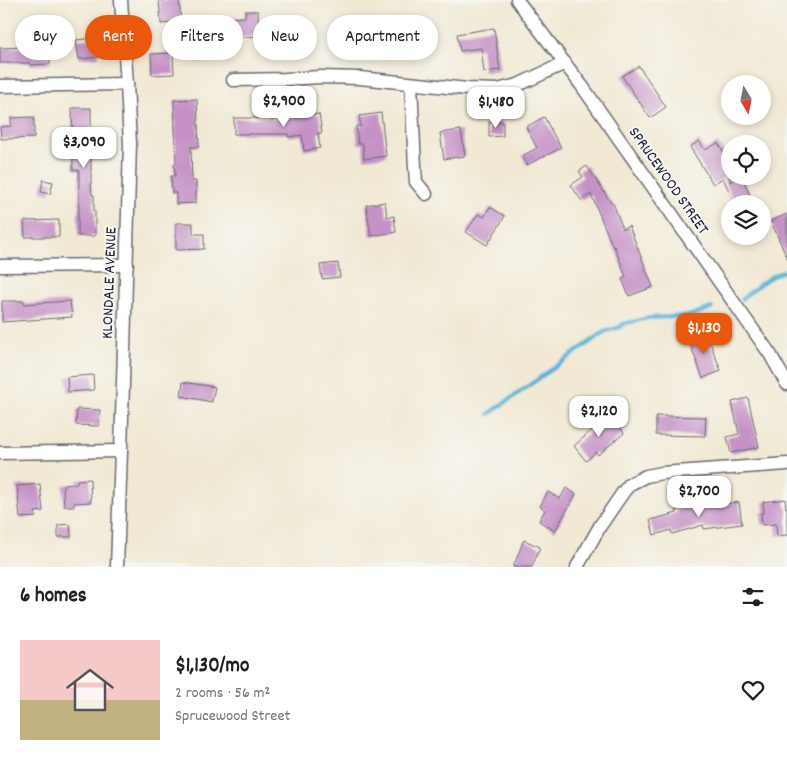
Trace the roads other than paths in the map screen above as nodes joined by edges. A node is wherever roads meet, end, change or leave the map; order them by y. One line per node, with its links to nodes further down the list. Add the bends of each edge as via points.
1 (121, 0): 5 (street, KLONDALE AVENUE)
2 (517, 0): 3 (street, SPRUCEWOOD STREET)
3 (565, 63): 6 (street, via 518,85 497,90); 11 (street, SPRUCEWOOD STREET, via 767,349)
4 (233, 80): 6 (street, via 320,77)
5 (127, 84): 7 (street); 9 (street, KLONDALE AVENUE, via 130,144)
6 (411, 84): 8 (street, via 416,182)
7 (0, 86)
8 (426, 194)
9 (127, 265): 10 (street); 12 (street, KLONDALE AVENUE)
10 (0, 266)
11 (787, 384)
12 (121, 451): 13 (street); 15 (street, KLONDALE AVENUE)
13 (0, 453)
14 (787, 464): 16 (street, via 646,476 624,491)
15 (117, 567)
16 (577, 567)

